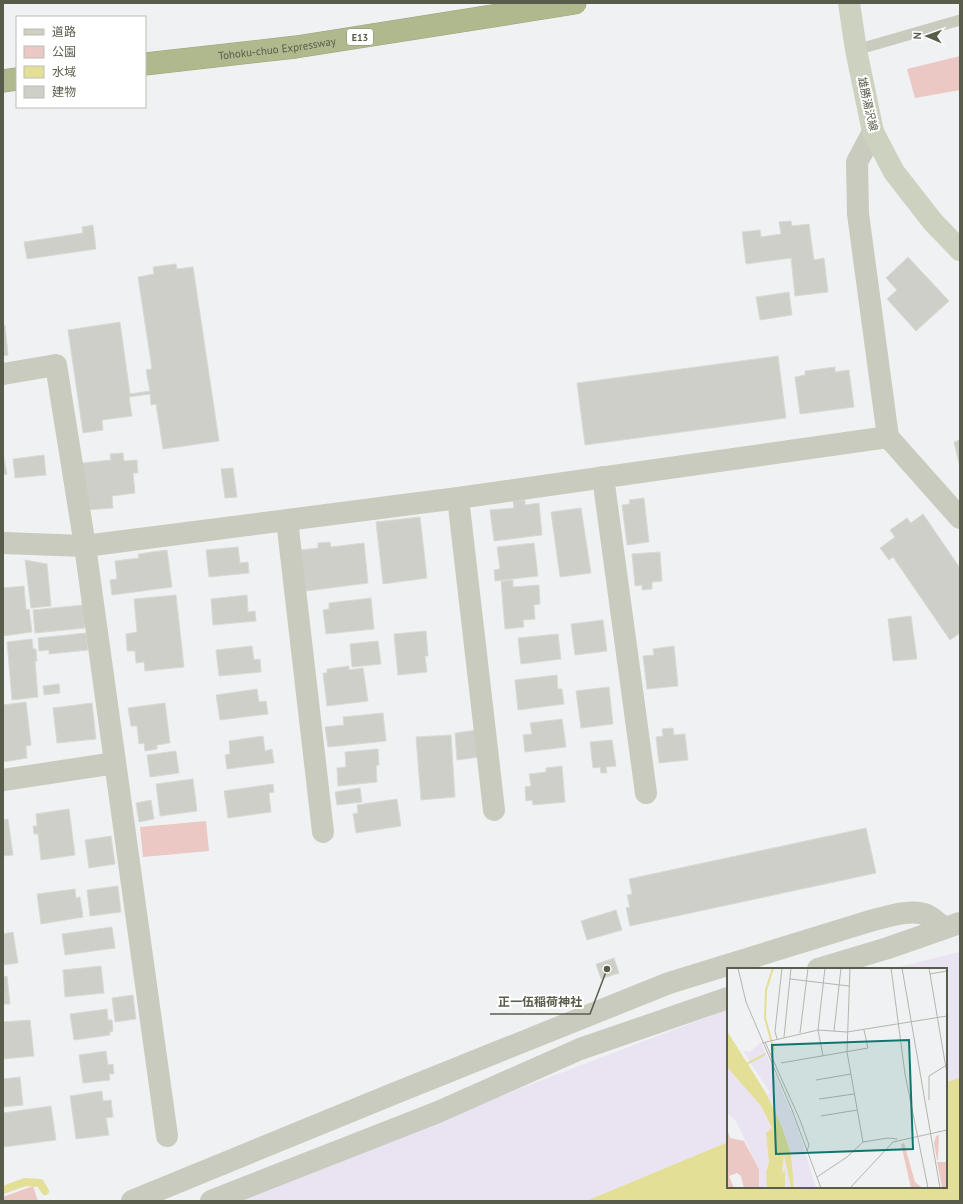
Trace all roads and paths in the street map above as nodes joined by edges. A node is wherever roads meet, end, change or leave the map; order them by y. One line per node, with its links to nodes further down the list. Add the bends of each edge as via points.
1 (575, 3): 5 (highway, Tohoku-chuo Expressway / E13, via 296,47)
2 (849, 3): 4 (main road, 雄勝湯沢線)
3 (960, 20): 4 (lane)
4 (856, 50): 8 (main road, 雄勝湯沢線)
5 (146, 64)
6 (16, 79): 7 (highway)
7 (3, 81)
8 (873, 132): 9 (main road, 雄勝湯沢線, via 894,172 933,222); 11 (street, via 857,162 858,214)
9 (960, 250)
10 (3, 374): 17 (street, via 56,365)
11 (888, 437): 12 (street); 14 (street)
12 (603, 477): 13 (street); 20 (street)
13 (458, 498): 15 (street); 21 (street)
14 (960, 518)
15 (287, 520): 17 (street); 22 (street)
16 (3, 543): 17 (street)
17 (85, 546): 18 (street)
18 (116, 763): 19 (street); 26 (street)
19 (3, 780)
20 (646, 793)
21 (494, 810)
22 (323, 832)
23 (953, 926): 24 (street); 27 (street, via 926,915 900,914 669,983)
24 (821, 968)
25 (727, 998): 28 (street, via 580,1049 438,1112)
26 (167, 1136)
27 (132, 1201)
28 (211, 1201)

